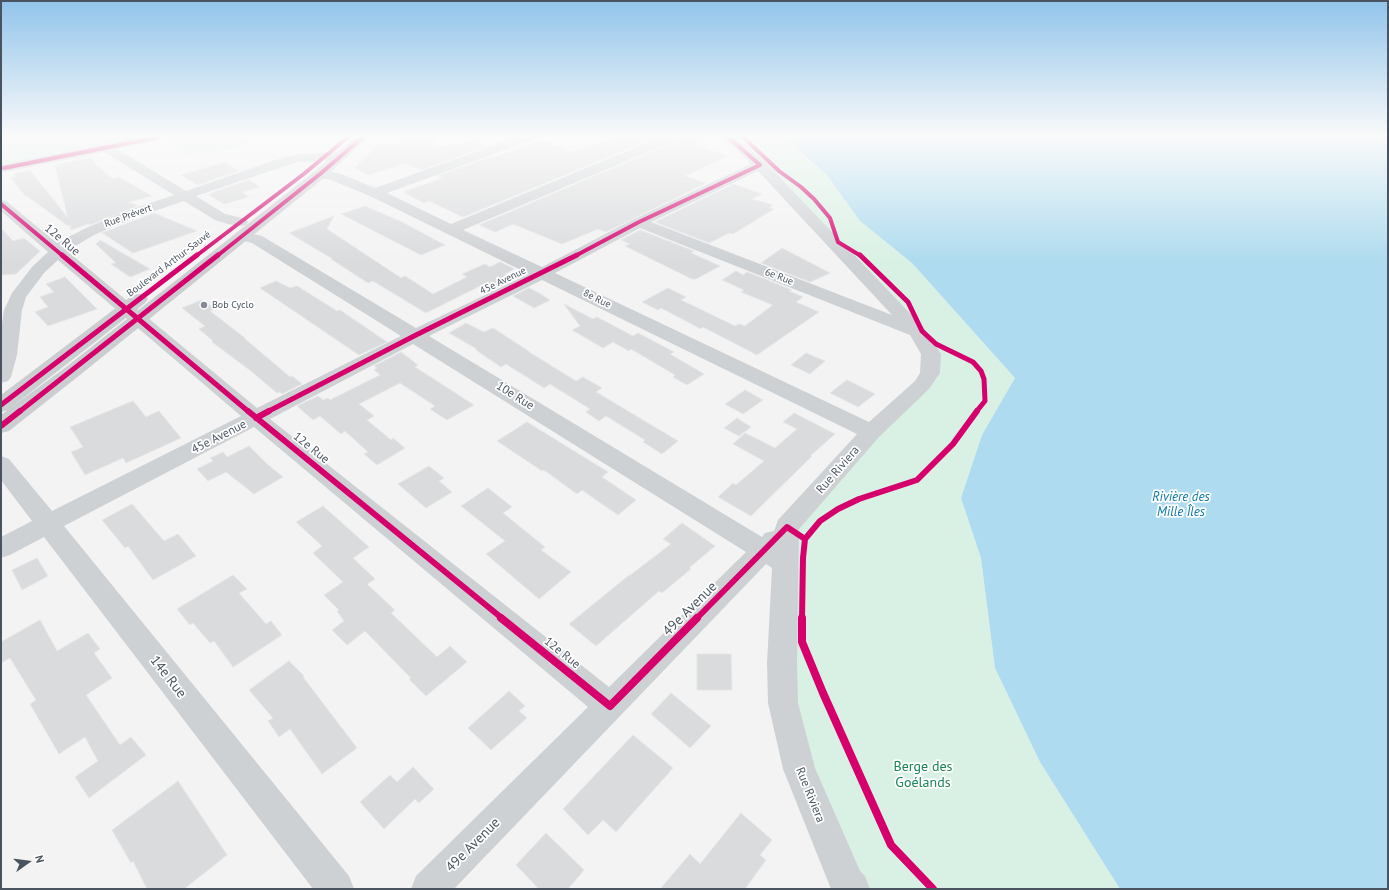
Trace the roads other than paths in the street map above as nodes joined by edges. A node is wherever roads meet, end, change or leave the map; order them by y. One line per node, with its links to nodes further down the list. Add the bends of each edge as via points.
1 (158, 179): 11 (street, 10e Rue)
2 (234, 179): 11 (street, Rue Prévert)
3 (305, 179): 14 (main road, Boulevard Arthur-Sauvé)
4 (313, 179): 14 (main road, Boulevard Arthur-Sauvé)
5 (340, 179): 10 (street, 8e Rue)
6 (415, 179): 10 (street)
7 (573, 179): 15 (street)
8 (731, 179): 13 (street, 45e Avenue)
9 (773, 179): 19 (street, Rue Riviera)
10 (375, 193): 15 (street, 8e Rue)
11 (186, 195): 14 (street, 10e Rue); 16 (street, Rue Prévert, via 99,227)
12 (1, 204): 16 (street, 12e Rue)
13 (639, 222): 17 (street, 45e Avenue); 19 (street, 6e Rue)
14 (241, 229): 18 (main road, Boulevard Arthur-Sauvé); 20 (street, 10e Rue)
15 (452, 229): 17 (street, 8e Rue)
16 (58, 251): 18 (street, 12e Rue); 21 (street, Rue Prévert, via 32,278 15,305 5,367)
17 (543, 273): 20 (street, 45e Avenue); 25 (street, 8e Rue)
18 (132, 314): 22 (main road, Boulevard Arthur-Sauvé); 23 (street, 12e Rue); 24 (main road, Boulevard Arthur-Sauvé)
19 (918, 332): 25 (street, Rue Riviera, via 931,354 930,373 922,385)
20 (416, 335): 23 (street, 45e Avenue); 30 (street, 10e Rue)
21 (1, 377)
22 (1, 405)
23 (256, 418): 27 (street, 45e Avenue); 31 (street, 12e Rue)
24 (1, 426)
25 (871, 432): 28 (street, Rue Riviera)
26 (1, 464): 27 (street, 14e Rue)
27 (47, 524): 29 (street, 45e Avenue); 33 (street, 14e Rue)
28 (787, 528): 30 (street, 49e Avenue)
29 (1, 548)
30 (775, 557): 31 (street, 49e Avenue); 32 (street, Rue Riviera, via 783,703 799,769)
31 (610, 706): 34 (street, 49e Avenue)
32 (847, 887)
33 (336, 889)
34 (429, 889)

